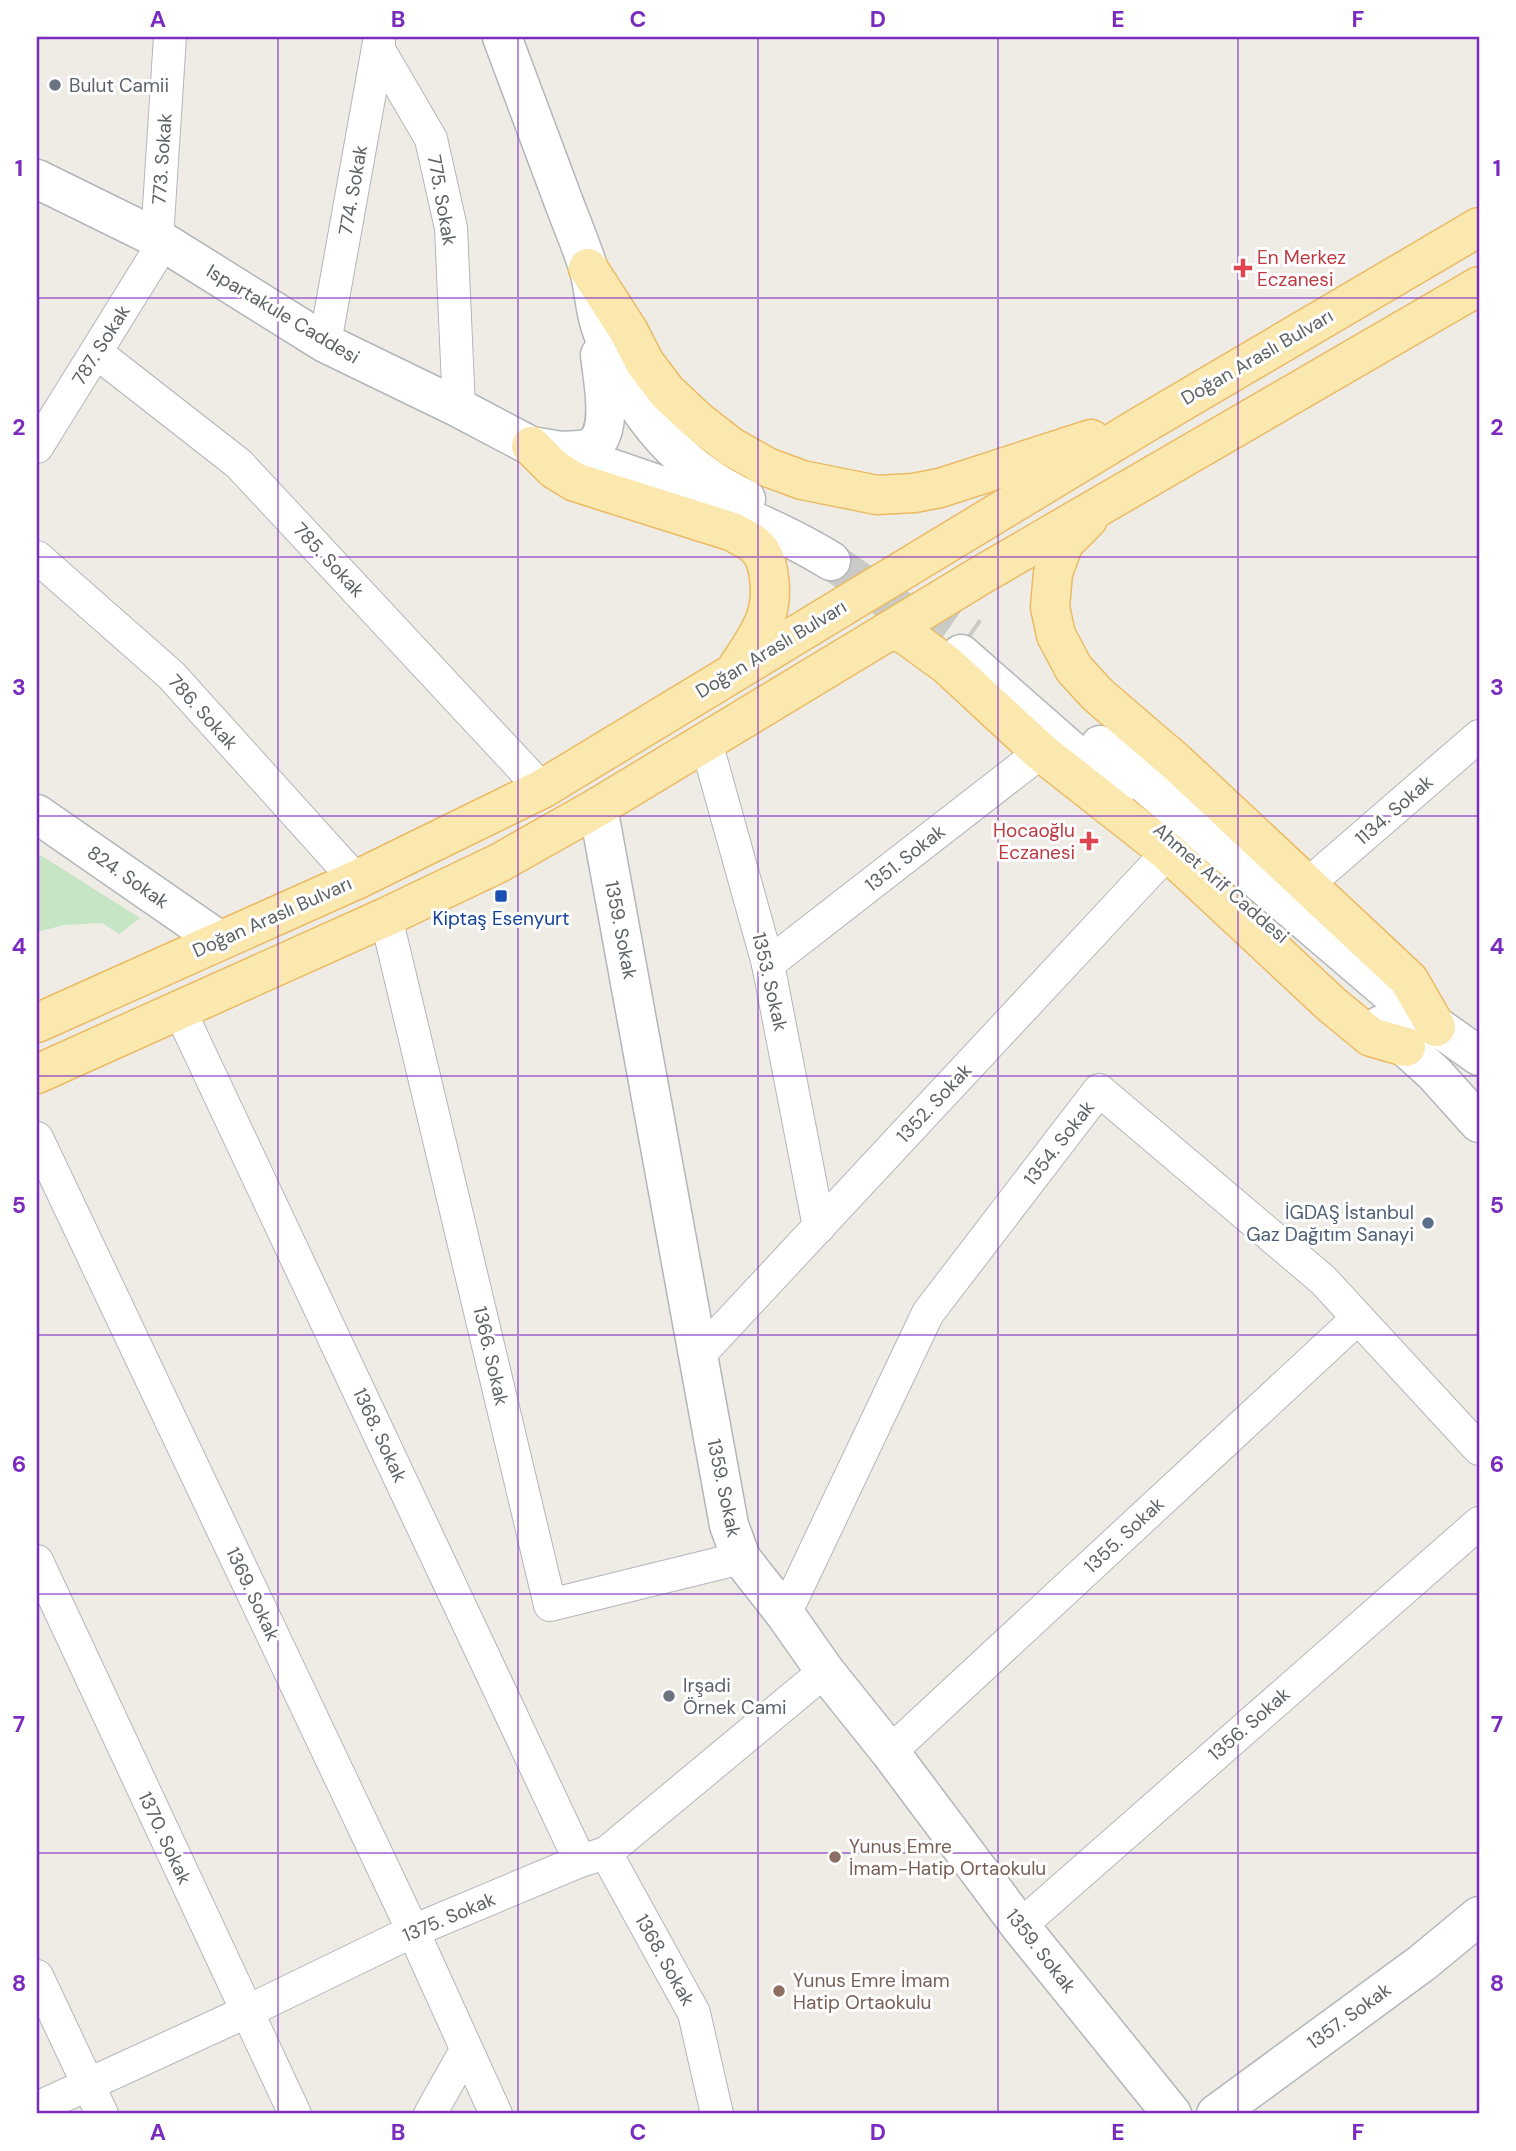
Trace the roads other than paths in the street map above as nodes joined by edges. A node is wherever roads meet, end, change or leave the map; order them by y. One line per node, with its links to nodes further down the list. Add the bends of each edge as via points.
1 (170, 37): 6 (street, 773. Sokak)
2 (502, 37): 7 (street)
3 (379, 43): 10 (street, 774. Sokak); 12 (street, 775. Sokak, via 431,139 451,228)
4 (37, 179): 6 (street, Ispartakule Caddesi)
5 (1479, 227): 13 (main road, Doğan Araslı Bulvarı)
6 (160, 240): 10 (street, Ispartakule Caddesi); 11 (street, 787. Sokak)
7 (588, 268): 9 (street); 13 (main road, via 667,393 730,446 802,480 877,495 914,493)
8 (1479, 286): 16 (main road)
9 (598, 321): 15 (street, via 604,431 588,448); 15 (street, Ispartakule Caddesi, via 632,398 665,442 723,488 808,526 838,555)
10 (325, 343): 12 (street, Ispartakule Caddesi)
11 (97, 353): 14 (street, 787. Sokak); 24 (street, 785. Sokak, via 239,464)
12 (459, 408): 15 (street, Ispartakule Caddesi)
13 (1144, 424): 20 (main road, Doğan Araslı Bulvarı)
14 (37, 447)
15 (546, 449): 20 (main road, via 554,469 575,482 733,532 762,553 772,588 770,605 762,630)
16 (1101, 504): 18 (main road); 29 (main road, via 1064,543 1054,573 1050,607 1056,635 1074,669)
17 (37, 557): 28 (street, 786. Sokak, via 171,675)
18 (887, 632): 22 (main road); 23 (main road, via 907,636 947,665)
19 (964, 643): 35 (street, Ahmet Arif Caddesi, via 1391,994)
20 (734, 671): 24 (main road, Doğan Araslı Bulvarı)
21 (1479, 736): 29 (street, 1134. Sokak)
22 (706, 742): 25 (main road); 32 (street, 1353. Sokak)
23 (1041, 752): 27 (main road); 32 (street, 1351. Sokak)
24 (542, 789): 28 (main road, Doğan Araslı Bulvarı)
25 (598, 807): 30 (main road, via 499,863); 42 (street, 1359. Sokak)
26 (37, 814): 31 (street, 824. Sokak)
27 (1168, 852): 35 (main road, via 1371,1037); 40 (street, 1352. Sokak)
28 (356, 880): 31 (main road, Doğan Araslı Bulvarı)
29 (1308, 884): 35 (main road, via 1409,980)
30 (386, 917): 33 (main road); 45 (street, 1366. Sokak, via 550,1605)
31 (219, 940): 34 (main road, Doğan Araslı Bulvarı)
32 (768, 964): 40 (street, 1353. Sokak)
33 (179, 1009): 37 (main road); 50 (street, 1368. Sokak)
34 (37, 1023)
35 (1421, 1037): 36 (street, Ahmet Arif Caddesi); 38 (street, Ahmet Arif Caddesi, via 1434,1073)
36 (1479, 1056)
37 (37, 1074)
38 (1479, 1123)
39 (37, 1138): 53 (street, 1369. Sokak)
40 (819, 1227): 42 (street, 1352. Sokak)
41 (1358, 1318): 43 (street, 1354. Sokak); 47 (street, 1354. Sokak, via 1323,1280 1099,1090 928,1313); 49 (street, 1355. Sokak)
42 (699, 1355): 45 (street, 1359. Sokak, via 729,1525)
43 (1479, 1449)
44 (1479, 1523): 52 (street, 1356. Sokak)
45 (741, 1558): 47 (street, 1359. Sokak)
46 (37, 1561): 55 (street, 1370. Sokak)
47 (785, 1614): 48 (street, 1359. Sokak)
48 (825, 1671): 49 (street, 1359. Sokak); 50 (street, 1375. Sokak)
49 (890, 1752): 52 (street, 1359. Sokak)
50 (593, 1857): 53 (street, 1375. Sokak); 63 (street, 1368. Sokak, via 694,2013)
51 (1479, 1916): 65 (street, 1357. Sokak)
52 (1020, 1926): 64 (street, 1359. Sokak)
53 (412, 1931): 55 (street, 1375. Sokak); 56 (street, 1369. Sokak)
54 (37, 1976): 57 (street)
55 (246, 2012): 57 (street, 1375. Sokak); 60 (street, 1370. Sokak)
56 (466, 2050): 61 (street); 62 (street, 1369. Sokak)
57 (88, 2084): 58 (street, 1375. Sokak); 59 (street)
58 (37, 2108)
59 (102, 2114)
60 (295, 2114)
61 (430, 2114)
62 (496, 2114)
63 (717, 2114)
64 (1172, 2114)
65 (1216, 2114)

